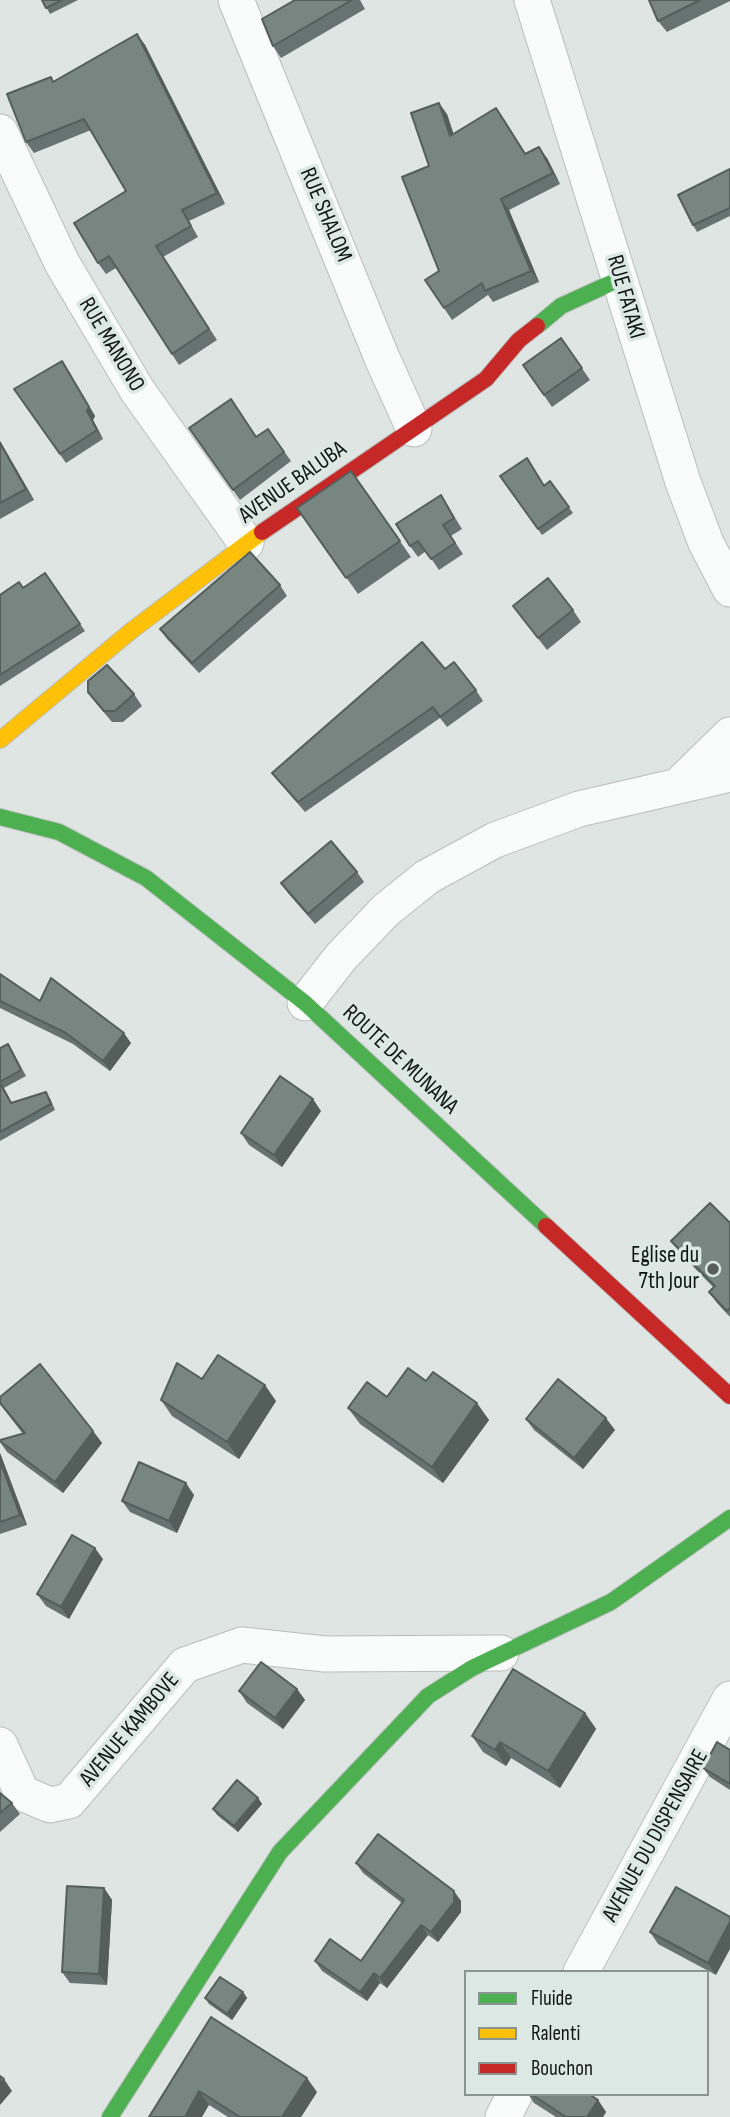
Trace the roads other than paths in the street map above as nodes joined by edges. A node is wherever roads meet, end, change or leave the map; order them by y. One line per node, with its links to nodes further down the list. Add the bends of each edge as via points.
1 (236, 0): 5 (street, RUE SHALOM)
2 (532, 0): 4 (street, RUE FATAKI)
3 (0, 132): 6 (street, RUE MANONO, via 62,263 131,379)
4 (620, 279): 5 (street, AVENUE BALUBA, via 561,306 519,340 486,379); 7 (street, RUE FATAKI, via 683,482)
5 (414, 429): 6 (street, AVENUE BALUBA)
6 (246, 543): 9 (street, AVENUE BALUBA)
7 (730, 589)
8 (730, 735): 11 (street)
9 (0, 740)
10 (730, 774): 11 (street)
11 (676, 787): 13 (street, via 579,809 495,840 428,877 386,910)
12 (0, 817): 13 (street, ROUTE DE MUNANA, via 59,832 146,878)
13 (305, 1003): 14 (street, ROUTE DE MUNANA)
14 (730, 1396)
15 (730, 1518): 16 (street, via 611,1601)
16 (501, 1653): 18 (street, AVENUE KAMBOVE, via 324,1654 242,1645 185,1665 69,1801 50,1805 22,1793); 21 (street, via 428,1696 280,1852)
17 (730, 1699): 19 (street, AVENUE DU DISPENSAIRE)
18 (3, 1759)
19 (582, 1970)
20 (513, 2096): 22 (street)
21 (110, 2117)
22 (503, 2117)

